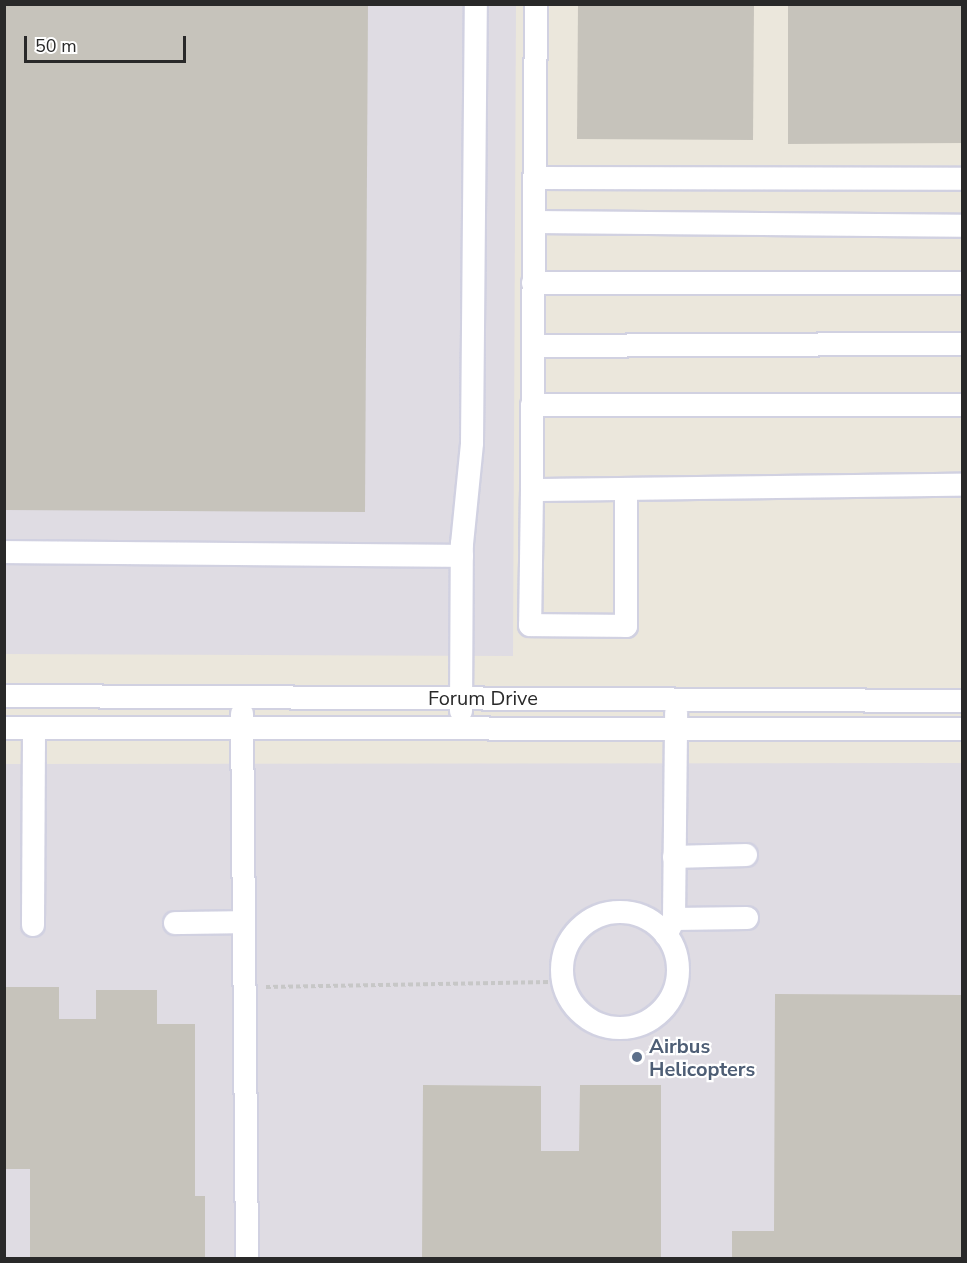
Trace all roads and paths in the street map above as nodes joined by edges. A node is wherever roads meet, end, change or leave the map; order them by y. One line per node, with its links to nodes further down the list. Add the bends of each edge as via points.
1 (476, 4): 17 (street, via 472,443)
2 (536, 4): 3 (street)
3 (534, 178): 4 (street); 5 (street)
4 (963, 179)
5 (534, 222): 6 (street); 7 (street)
6 (963, 226)
7 (533, 283): 8 (street); 10 (street)
8 (963, 283)
9 (963, 344): 10 (street)
10 (533, 346): 11 (street)
11 (532, 405): 12 (street); 15 (street)
12 (963, 405)
13 (963, 485): 14 (street)
14 (626, 489): 15 (street); 15 (street, via 626,626 530,625)
15 (532, 490)
16 (4, 552): 17 (street)
17 (462, 556): 20 (street)
18 (4, 696): 19 (street, Forum Drive)
19 (241, 697): 20 (street, Forum Drive); 25 (street)
20 (461, 698): 21 (street, Forum Drive); 26 (street)
21 (677, 699): 22 (street, Forum Drive); 27 (street)
22 (963, 701)
23 (4, 728): 24 (street, Forum Drive)
24 (34, 728): 25 (street, Forum Drive); 34 (street)
25 (242, 728): 26 (street, Forum Drive); 32 (street)
26 (461, 728): 27 (street, Forum Drive)
27 (676, 728): 28 (street, Forum Drive); 30 (street)
28 (963, 729)
29 (746, 855): 30 (street)
30 (674, 857): 35 (street)
31 (747, 918): 35 (street)
32 (243, 922): 33 (street); 37 (street)
33 (175, 923)
34 (33, 925)
35 (670, 927): 36 (street, via 636,915 597,917 568,943); 36 (street, via 676,985 656,1016 639,1025 600,1025 583,1016)
36 (563, 982): 37 (path)
37 (244, 988): 38 (street)
38 (246, 1258)

